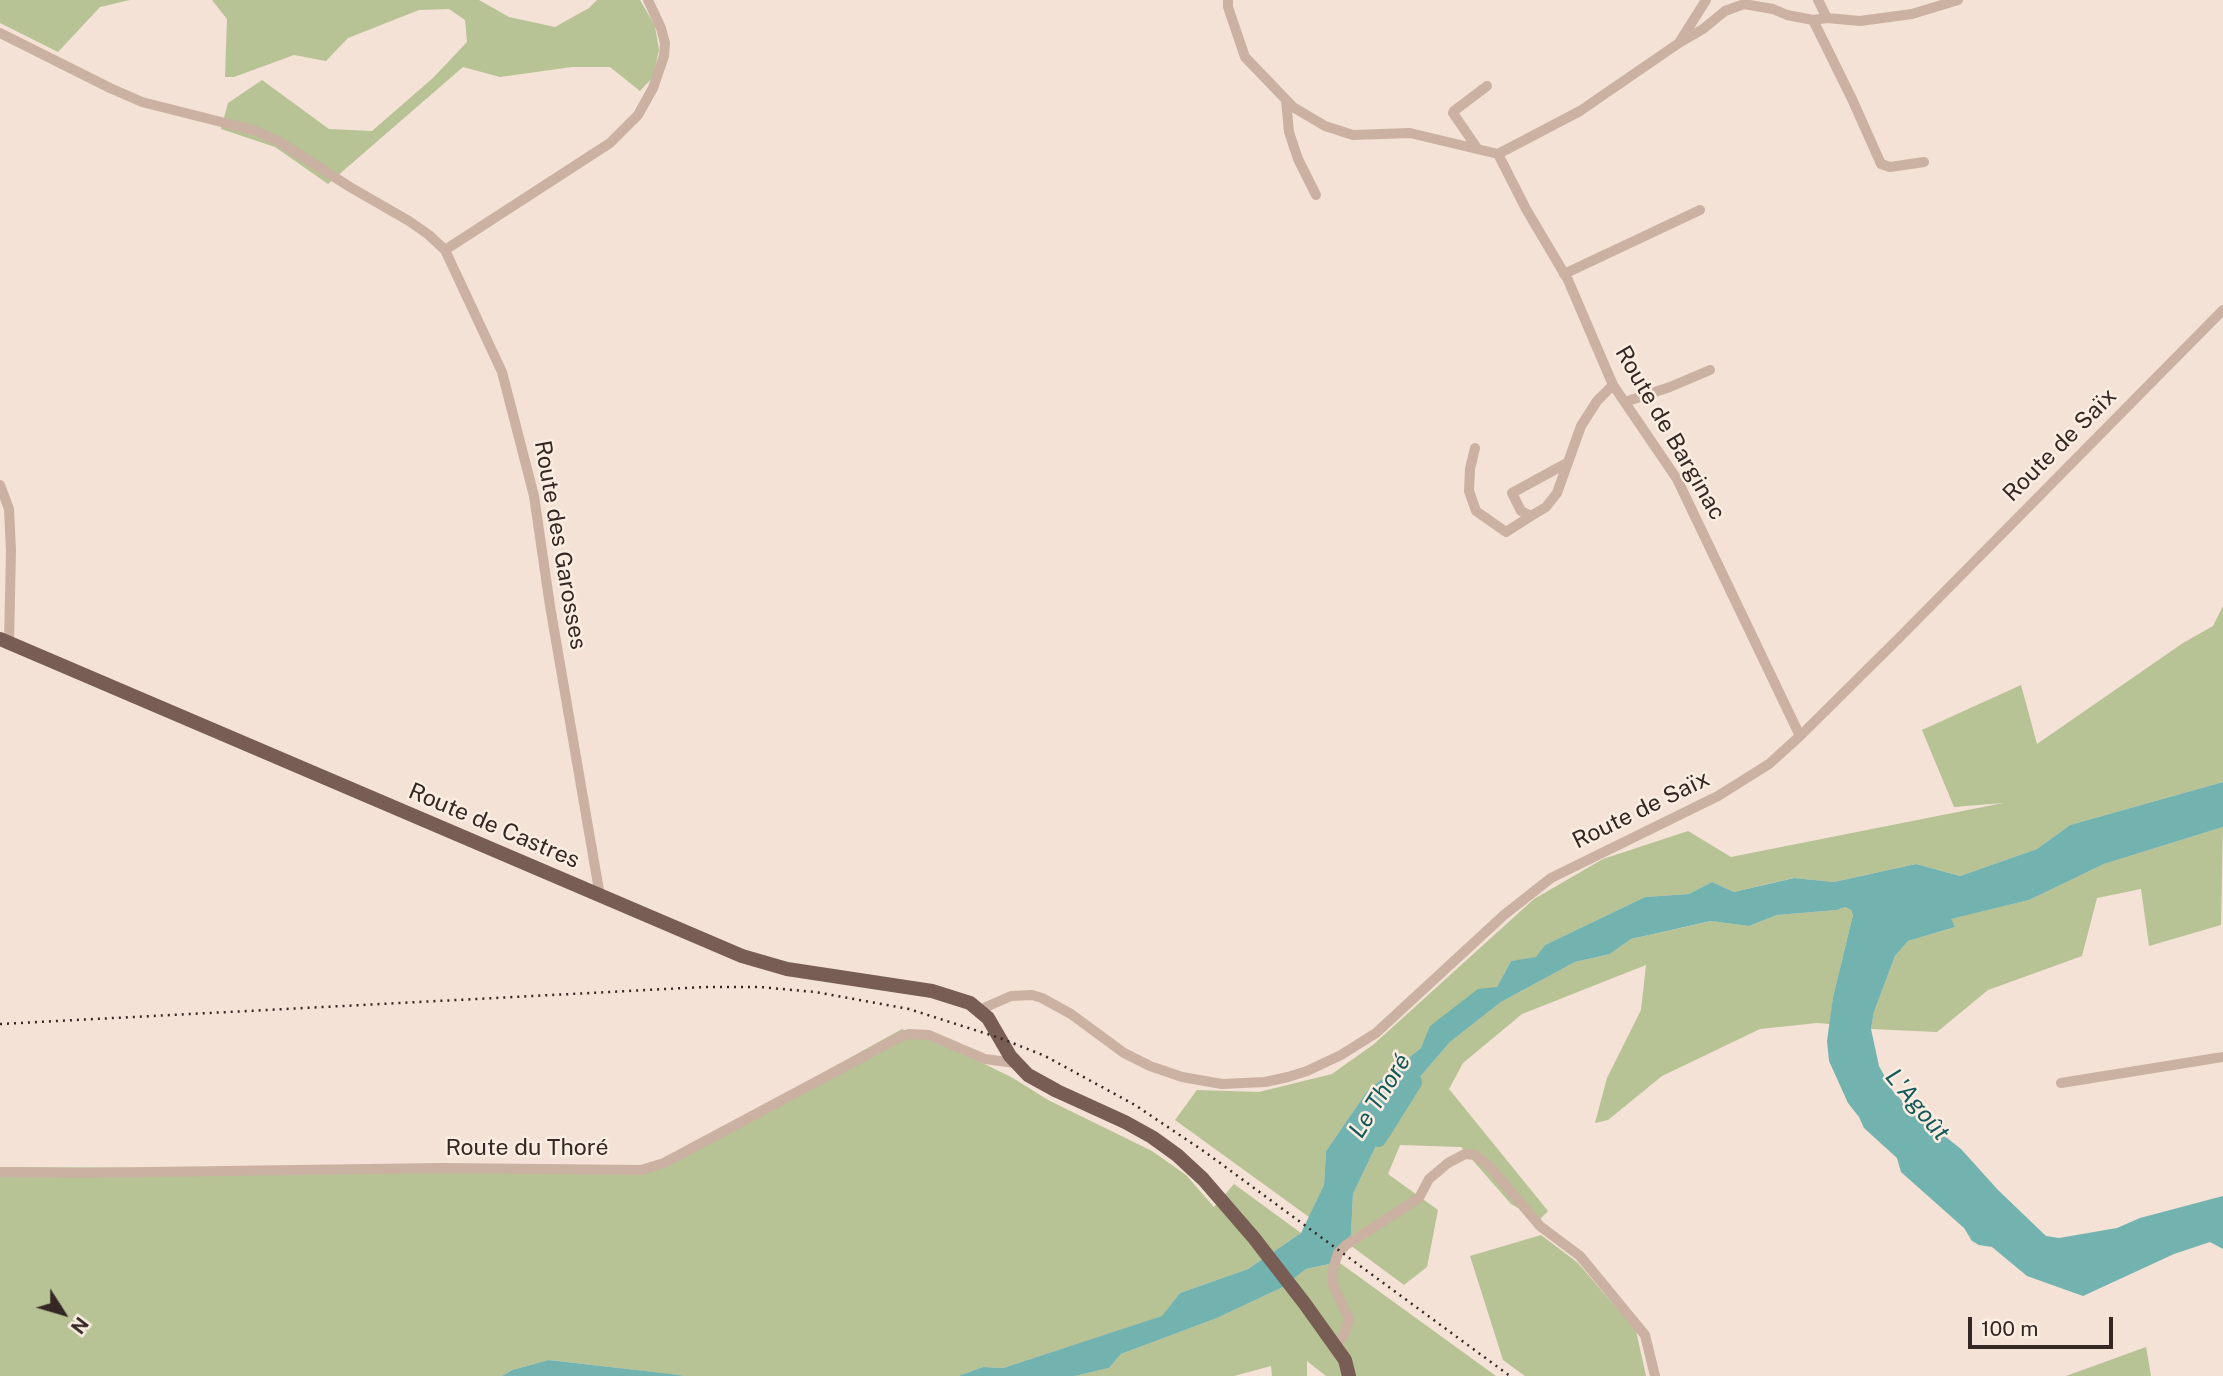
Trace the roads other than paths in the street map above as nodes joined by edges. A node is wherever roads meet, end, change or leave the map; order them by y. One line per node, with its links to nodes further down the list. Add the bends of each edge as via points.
1 (648, 0): 18 (street, via 661,28 664,56 638,115 610,143)
2 (1228, 0): 12 (street, via 1245,57)
3 (1706, 0): 10 (street)
4 (1818, 0): 7 (street)
5 (1958, 0): 7 (street, via 1912,14 1860,21)
6 (1757, 4): 8 (street); 10 (street, via 1725,11)
7 (1828, 18): 8 (street)
8 (1813, 20): 15 (street, via 1881,164)
9 (0, 33): 18 (street, Route des Garosses, via 142,102 253,130 278,141 409,221)
10 (1679, 43): 14 (street, via 1580,111)
11 (1487, 86): 13 (street, via 1453,113)
12 (1286, 100): 13 (street, via 1325,126 1353,135 1410,133); 16 (street, via 1289,132)
13 (1477, 148): 14 (street)
14 (1498, 154): 19 (street, Route de Barginac)
15 (1924, 162)
16 (1316, 195)
17 (1700, 210): 19 (street)
18 (445, 250): 30 (street, Route des Garosses, via 502,372 534,496)
19 (1564, 275): 22 (street, Route de Barginac)
20 (2223, 310): 29 (street, Route de Saïx)
21 (1710, 370): 23 (street)
22 (1613, 385): 23 (street, Route de Barginac); 25 (street, via 1586,418)
23 (1625, 402): 29 (street, Route de Barginac, via 1677,479)
24 (1475, 447): 27 (street, via 1469,491 1476,511 1506,531)
25 (1567, 463): 27 (street, via 1557,493); 27 (street, via 1512,493 1521,511)
26 (0, 485): 28 (street, via 9,509)
27 (1531, 516)
28 (5, 641): 30 (main road, Route de Castres)
29 (1800, 736): 31 (street, Route de Saïx, via 1742,782 1551,878 1376,1033 1307,1071 1265,1082 1201,1081 1136,1060 1042,998 1011,996)
30 (600, 896): 31 (main road, Route de Castres, via 764,963 940,993)
31 (982, 1012): 33 (main road)
32 (2223, 1057): 34 (street)
33 (1015, 1063): 35 (street, Route du Thoré, via 985,1059 929,1035 909,1034 664,1163 641,1170); 36 (main road, via 1040,1083 1125,1122 1177,1155 1254,1238)
34 (2062, 1083)
35 (0, 1172)
36 (1335, 1346): 37 (main road); 38 (street, via 1349,1319 1333,1285 1338,1254 1419,1198 1429,1180 1465,1154 1475,1155 1490,1167 1540,1226 1580,1256 1645,1335)
37 (1349, 1376)
38 (1655, 1376)

